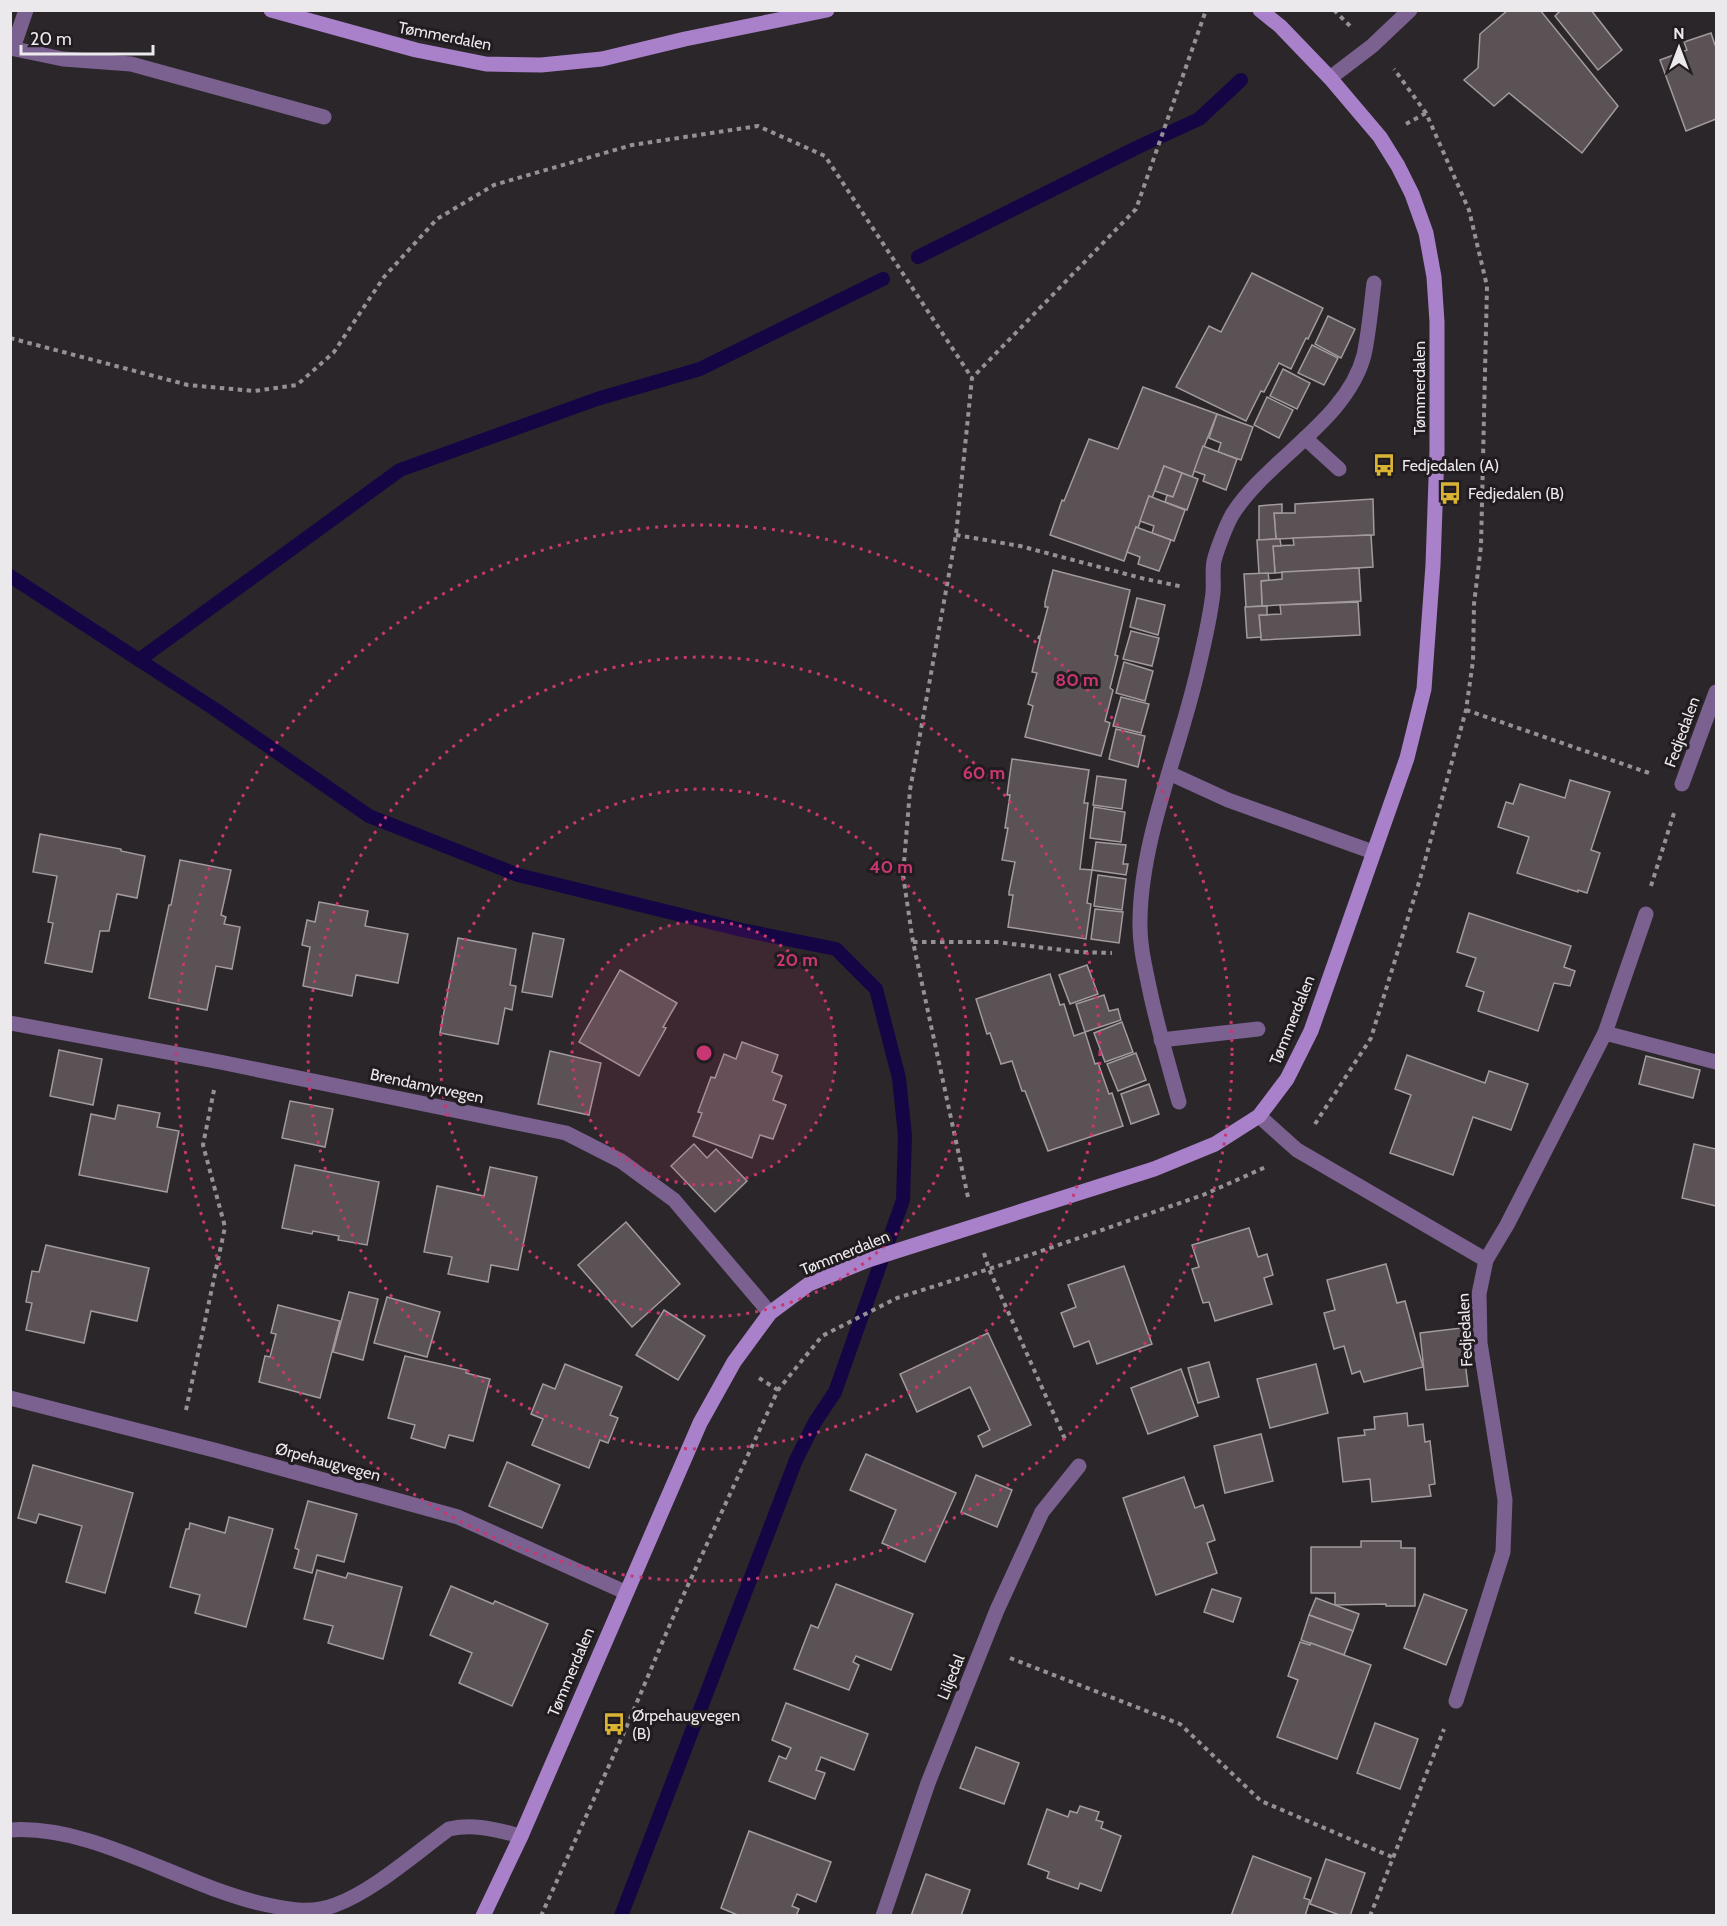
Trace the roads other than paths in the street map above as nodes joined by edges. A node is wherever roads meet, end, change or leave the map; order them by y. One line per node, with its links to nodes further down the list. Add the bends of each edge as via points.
1 (26, 10): 6 (street)
2 (271, 10): 3 (street, Tømmerdalen, via 416,50 486,64 541,65 602,58)
3 (827, 10)
4 (1260, 10): 7 (street, Tømmerdalen)
5 (1410, 10): 7 (street)
6 (12, 48): 8 (street, via 63,59 131,64)
7 (1330, 78): 15 (street, Tømmerdalen, via 1380,137 1412,194 1426,233 1437,322 1437,462 1424,689 1407,758)
8 (324, 117)
9 (1374, 283): 10 (street, via 1364,356 1356,375)
10 (1305, 438): 11 (street); 13 (street, via 1257,482 1231,518 1214,561 1213,592 1198,669)
11 (1339, 469)
12 (1716, 692): 14 (street, Fedjedalen)
13 (1169, 773): 15 (street, via 1228,800); 20 (street, via 1144,879 1140,920 1142,955)
14 (1682, 784)
15 (1372, 852): 23 (street, Tømmerdalen, via 1311,1031 1287,1079)
16 (1646, 914): 19 (street, Fedjedalen)
17 (10, 1023): 25 (street, Brendamyrvegen, via 566,1133 621,1161 674,1200)
18 (1258, 1029): 20 (street, Tømmerdalen)
19 (1605, 1033): 21 (street); 24 (street, Fedjedalen)
20 (1161, 1040): 22 (street)
21 (1716, 1062)
22 (1179, 1102)
23 (1259, 1116): 24 (street, via 1297,1150); 25 (street, Tømmerdalen, via 1215,1144 1154,1169 868,1260 809,1284)
24 (1486, 1260): 29 (street, Fedjedalen, via 1479,1293 1480,1343 1505,1500 1503,1552)
25 (770, 1313): 28 (street, Tømmerdalen, via 734,1362 700,1423)
26 (10, 1398): 28 (street, Ørpehaugvegen, via 458,1517)
27 (1079, 1466): 33 (street, Liljedal, via 1042,1512 997,1610 928,1783)
28 (626, 1592): 31 (street, Tømmerdalen)
29 (1456, 1701)
30 (10, 1830): 31 (street, via 40,1831 86,1841 249,1901 311,1911 355,1897 449,1829 482,1826)
31 (521, 1836): 32 (street, Tømmerdalen)
32 (483, 1916)
33 (883, 1916)

